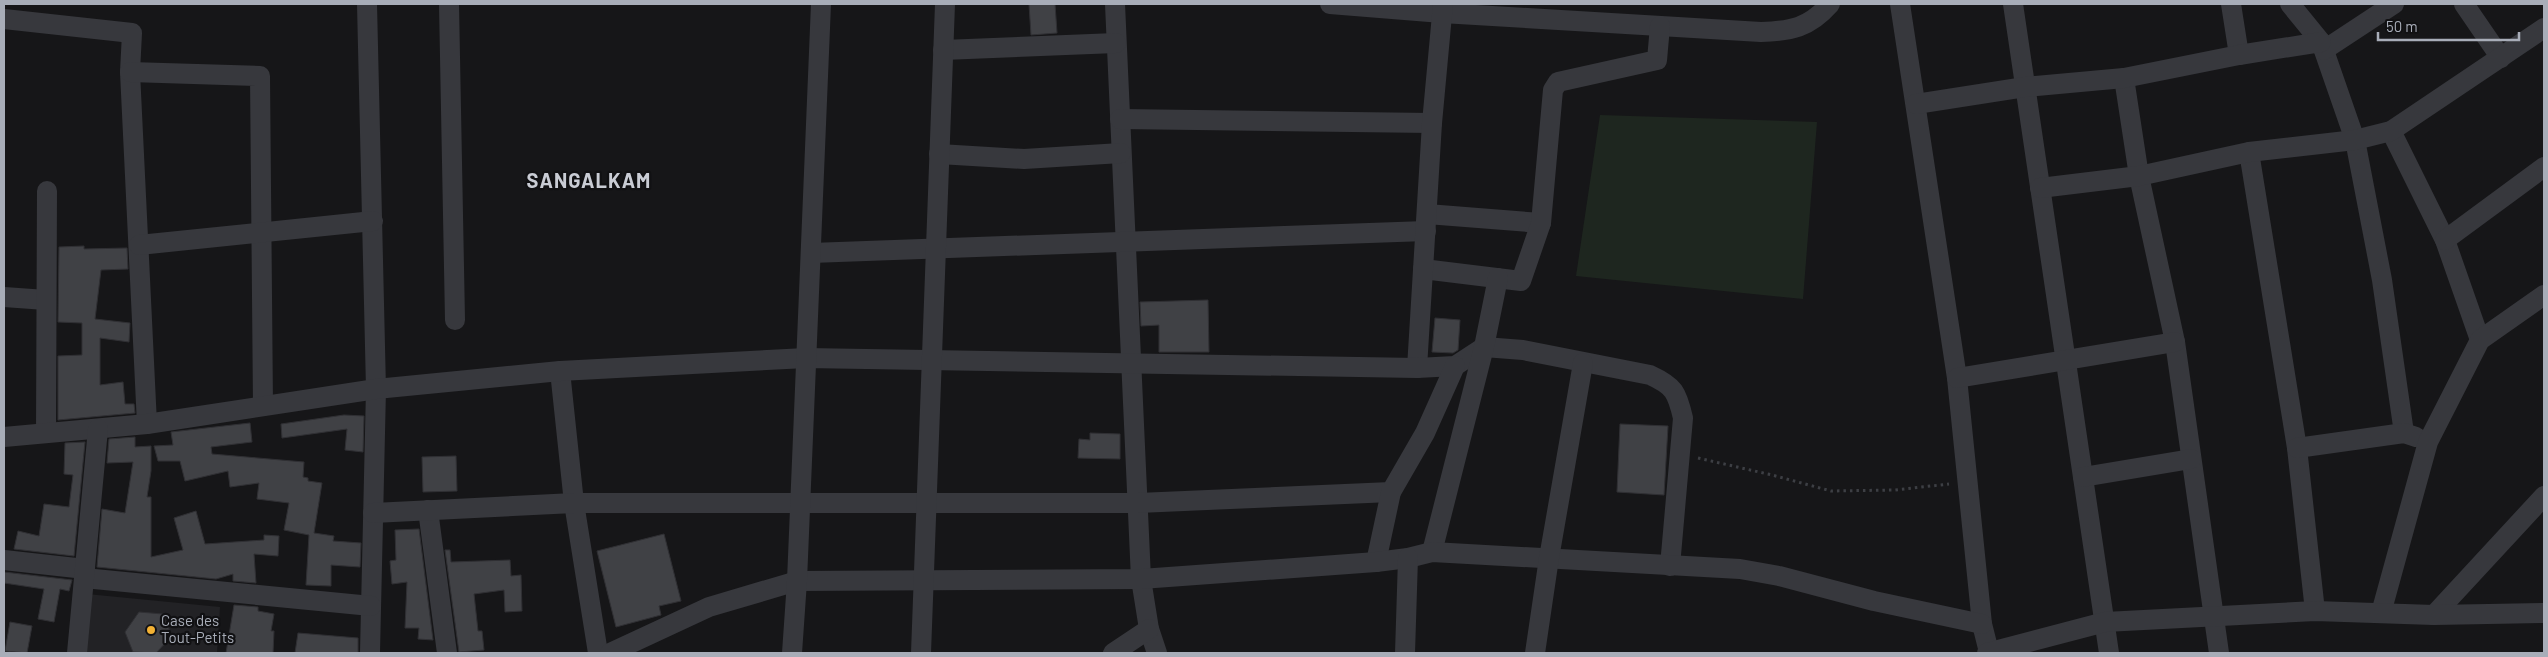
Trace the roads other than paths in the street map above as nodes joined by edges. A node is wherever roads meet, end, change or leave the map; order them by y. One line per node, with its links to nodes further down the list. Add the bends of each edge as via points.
1 (367, 4): 38 (street)
2 (449, 4): 52 (street)
3 (821, 4): 46 (street)
4 (944, 4): 20 (street)
5 (1115, 4): 18 (street)
6 (1330, 4): 14 (street)
7 (1830, 4): 16 (street, via 1821,15 1792,31)
8 (1900, 4): 26 (street)
9 (2013, 4): 25 (street)
10 (2231, 4): 21 (street)
11 (2290, 4): 19 (street)
12 (2394, 4): 19 (street)
13 (2464, 4): 22 (street)
14 (1443, 9): 16 (street); 28 (street)
15 (4, 19): 23 (street, via 132,33)
16 (1660, 26): 40 (street, via 1657,60 1558,82 1553,90)
17 (2544, 28): 22 (street)
18 (1116, 43): 20 (street); 27 (street)
19 (2323, 46): 21 (street); 30 (street)
20 (943, 50): 33 (street)
21 (2239, 55): 24 (street)
22 (2501, 58): 29 (street)
23 (130, 72): 41 (street, via 260,76); 44 (street)
24 (2124, 78): 25 (street); 35 (street)
25 (2025, 87): 26 (street); 36 (street)
26 (1916, 104): 64 (street)
27 (1120, 119): 28 (street); 32 (street)
28 (1432, 123): 39 (street)
29 (2391, 131): 30 (street); 42 (street)
30 (2355, 140): 31 (street); 70 (street, via 2382,280)
31 (2249, 152): 35 (street); 73 (street)
32 (1121, 153): 33 (street, via 1024,159); 43 (street)
33 (939, 154): 45 (street)
34 (2544, 167): 42 (street)
35 (2139, 176): 36 (street); 54 (street)
36 (2040, 188): 58 (street)
37 (47, 191): 51 (street)
38 (373, 222): 41 (street); 65 (street)
39 (1426, 222): 40 (street); 43 (street); 47 (street)
40 (1541, 223): 48 (street, via 1521,281)
41 (262, 233): 44 (street); 66 (street)
42 (2445, 240): 53 (street)
43 (1125, 242): 45 (street); 59 (street)
44 (139, 245): 67 (street)
45 (935, 249): 46 (street); 57 (street)
46 (811, 253): 56 (street)
47 (1423, 269): 48 (street); 62 (street)
48 (1498, 278): 55 (street)
49 (2544, 295): 53 (street)
50 (4, 297): 51 (street)
51 (46, 300): 69 (street)
52 (455, 320)
53 (2480, 340): 72 (street)
54 (2175, 342): 58 (street); 74 (street)
55 (1484, 346): 60 (street, via 1523,350); 61 (street); 84 (street)
56 (806, 358): 57 (street); 63 (street); 80 (street)
57 (932, 360): 59 (street); 81 (street)
58 (2066, 360): 64 (street); 75 (street)
59 (1131, 363): 62 (street); 78 (street)
60 (1583, 363): 86 (street); 89 (street, via 1650,374 1668,383 1678,397 1682,418 1681,455)
61 (1455, 366): 62 (street); 76 (street, via 1425,433)
62 (1417, 368)
63 (560, 371): 65 (street); 79 (street)
64 (1957, 378): 101 (street)
65 (376, 389): 66 (street); 83 (street)
66 (263, 406): 67 (street)
67 (148, 424): 68 (street)
68 (98, 429): 69 (street); 90 (street)
69 (46, 433): 71 (street)
70 (2404, 433): 72 (street); 73 (street)
71 (4, 437)
72 (2428, 442): 96 (street)
73 (2297, 448): 95 (street)
74 (2191, 459): 75 (street); 99 (street)
75 (2083, 477): 100 (street)
76 (1391, 492): 78 (street); 88 (street)
77 (2544, 496): 98 (street)
78 (1138, 502): 81 (street); 91 (street)
79 (574, 503): 80 (street); 82 (street); 106 (street)
80 (799, 503): 81 (street); 93 (street)
81 (926, 503): 92 (street)
82 (428, 510): 83 (street); 105 (street)
83 (373, 513): 94 (street)
84 (1432, 552): 85 (street); 86 (street)
85 (1408, 558): 88 (street); 112 (street)
86 (1549, 558): 89 (street); 113 (street)
87 (4, 560): 90 (street)
88 (1376, 562): 91 (street)
89 (1670, 566): 101 (street, via 1740,568)
90 (85, 573): 94 (street); 103 (street)
91 (1141, 579): 92 (street); 102 (street)
92 (924, 580): 93 (street); 109 (street)
93 (797, 581): 107 (street, via 709,607); 108 (street)
94 (371, 606): 104 (street)
95 (2315, 611): 96 (street); 99 (street)
96 (2381, 613): 98 (street)
97 (2544, 613): 98 (street)
98 (2434, 615)
99 (2214, 616): 100 (street); 116 (street)
100 (2105, 622): 114 (street); 115 (street)
101 (1982, 624): 114 (street)
102 (1149, 630): 110 (street); 111 (street)
103 (78, 653)
104 (370, 653)
105 (447, 653)
106 (598, 653)
107 (610, 653)
108 (792, 653)
109 (921, 653)
110 (1113, 653)
111 (1157, 653)
112 (1405, 653)
113 (1535, 653)
114 (1988, 653)
115 (2110, 653)
116 (2219, 653)

